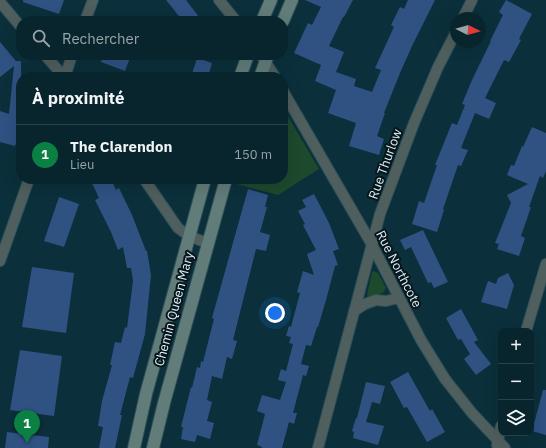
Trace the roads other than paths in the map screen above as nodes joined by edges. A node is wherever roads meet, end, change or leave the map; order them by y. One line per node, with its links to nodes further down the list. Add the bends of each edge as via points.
1 (93, 0): 8 (street)
2 (220, 0): 9 (street)
3 (271, 0): 10 (street)
4 (292, 0): 11 (street)
5 (472, 0): 7 (street)
6 (0, 2): 12 (street)
7 (466, 12)
8 (87, 16)
9 (232, 16)
10 (264, 16)
11 (284, 16)
12 (16, 21)
13 (450, 44): 31 (street, Rue Thurlow, via 414,123)
14 (49, 60): 19 (street)
15 (70, 60): 20 (street)
16 (246, 60): 21 (street)
17 (264, 60): 22 (street)
18 (266, 60): 23 (street)
19 (60, 72)
20 (66, 72)
21 (242, 72)
22 (261, 72)
23 (272, 72)
24 (288, 100): 31 (street, Rue Northcote)
25 (27, 184): 32 (street)
26 (147, 184): 29 (street, via 178,228)
27 (204, 184): 29 (street, Chemin Queen Mary)
28 (225, 184): 30 (street, Chemin Queen Mary)
29 (189, 236): 30 (street); 38 (street, Chemin Queen Mary)
30 (207, 243): 39 (street, Chemin Queen Mary)
31 (371, 243): 34 (street, Rue Northcote); 35 (street, Rue Thurlow)
32 (0, 261)
33 (546, 264): 36 (street)
34 (399, 298): 35 (street, via 376,300); 37 (street, Rue Northcote, via 445,379)
35 (354, 311): 40 (street, Rue Thurlow)
36 (527, 328)
37 (497, 444): 41 (street, Rue Northcote)
38 (134, 448)
39 (153, 448)
40 (318, 448)
41 (505, 448)

